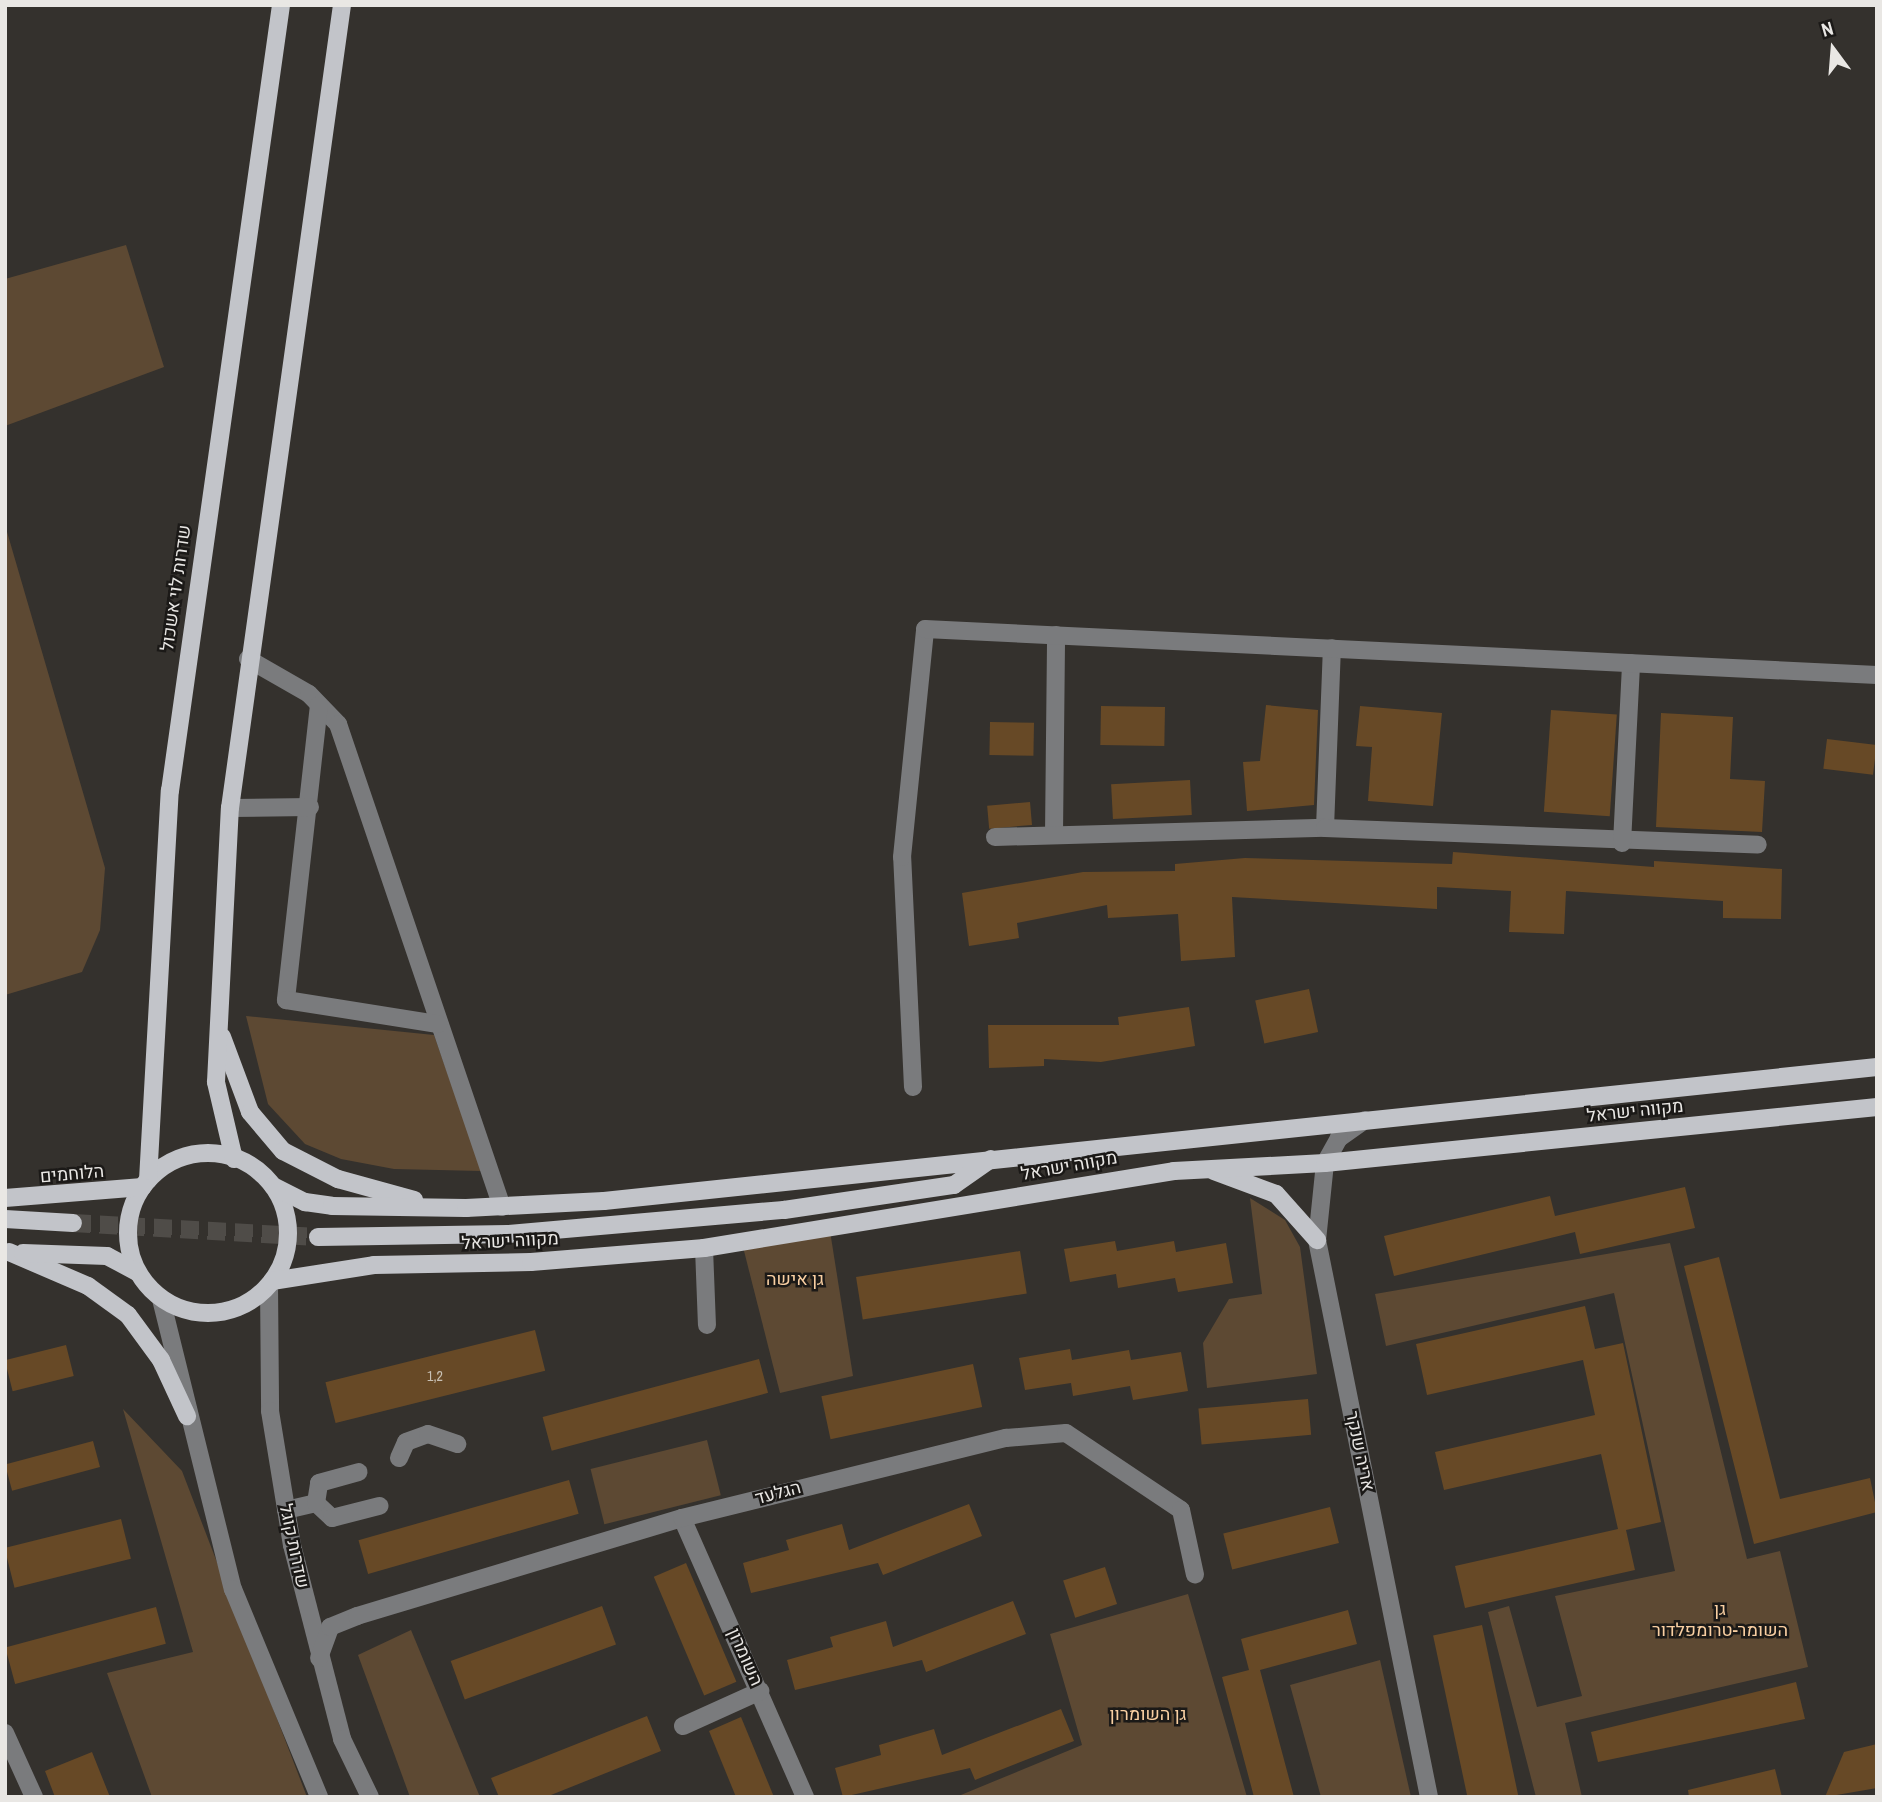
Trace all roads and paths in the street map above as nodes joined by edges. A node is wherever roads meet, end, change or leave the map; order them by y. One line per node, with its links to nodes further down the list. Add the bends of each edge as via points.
1 (281, 5): 26 (main road, שדרות לוי אשכול, via 170,791)
2 (342, 5): 5 (main road)
3 (1056, 635): 4 (street); 12 (street); 19 (street, via 925,629 902,856)
4 (1332, 649): 6 (street); 11 (street)
5 (248, 659): 8 (street); 10 (main road)
6 (1631, 663): 7 (street); 14 (street)
7 (1877, 675)
8 (319, 705): 9 (street); 16 (street, via 338,724)
9 (310, 807): 10 (street); 16 (street, via 286,1000)
10 (230, 808): 17 (main road)
11 (1325, 828): 12 (street); 14 (street)
12 (1054, 834): 13 (street)
13 (995, 837)
14 (1622, 843): 15 (street)
15 (1758, 845)
16 (438, 1024): 31 (street)
17 (219, 1025): 23 (main road, via 216,1082); 32 (main road, via 250,1112 283,1151 369,1190)
18 (1877, 1066): 21 (main road, מקווה ישראל)
19 (913, 1087)
20 (1877, 1107): 24 (main road, מקווה ישראל)
21 (1365, 1120): 22 (main road, מקווה ישראל); 24 (street, אריה שנקר, via 1339,1138)
22 (994, 1157): 27 (main road); 31 (main road, מקווה ישראל, via 707,1192)
23 (234, 1158): 26 (main road, via 187,1156); 28 (main road)
24 (1325, 1163): 25 (main road, מקווה ישראל); 36 (street, אריה שנקר)
25 (1204, 1168): 30 (main road, מקווה ישראל); 36 (main road, via 1276,1194)
26 (145, 1184): 29 (main road, הלוחמים); 39 (main road, via 128,1239)
27 (954, 1185): 30 (main road); 35 (main road, via 604,1228)
28 (273, 1186): 32 (main road, מקווה ישראל, via 305,1202 332,1206); 40 (main road, via 287,1243)
29 (5, 1198)
30 (996, 1200): 37 (main road, מקווה ישראל)
31 (502, 1206): 32 (main road, מקווה ישראל)
32 (466, 1208)
33 (5, 1219): 34 (main road)
34 (73, 1223)
35 (318, 1237)
36 (1317, 1240): 60 (street, אריה שנקר)
37 (704, 1248): 40 (main road, מקווה ישראל, via 531,1262 374,1265); 42 (street)
38 (7, 1252): 39 (main road, via 107,1256); 43 (main road, via 88,1286 122,1310 161,1360)
39 (138, 1272): 41 (main road)
40 (271, 1283): 41 (main road, via 219,1312 181,1308); 49 (street, שדרות קוגל, via 270,1411)
41 (161, 1298): 43 (street)
42 (707, 1325)
43 (187, 1416): 57 (street, via 242,1614)
44 (457, 1444): 45 (street, via 428,1434 406,1442)
45 (399, 1458)
46 (359, 1472): 47 (street, via 319,1483)
47 (316, 1503): 48 (street, via 332,1518); 49 (street)
48 (379, 1506)
49 (286, 1510): 52 (street, שדרות קוגל)
50 (682, 1518): 51 (street, הגלעד, via 948,1448 1066,1433 1181,1510); 52 (street, הגלעד, via 357,1616 330,1628); 53 (street, השומרון)
51 (1195, 1575)
52 (319, 1658): 58 (street, שדרות קוגל, via 342,1739)
53 (760, 1691): 54 (street); 59 (street, השומרון)
54 (683, 1726)
55 (6, 1736): 56 (street)
56 (34, 1797)
57 (319, 1797)
58 (370, 1797)
59 (806, 1797)
60 (1429, 1797)

